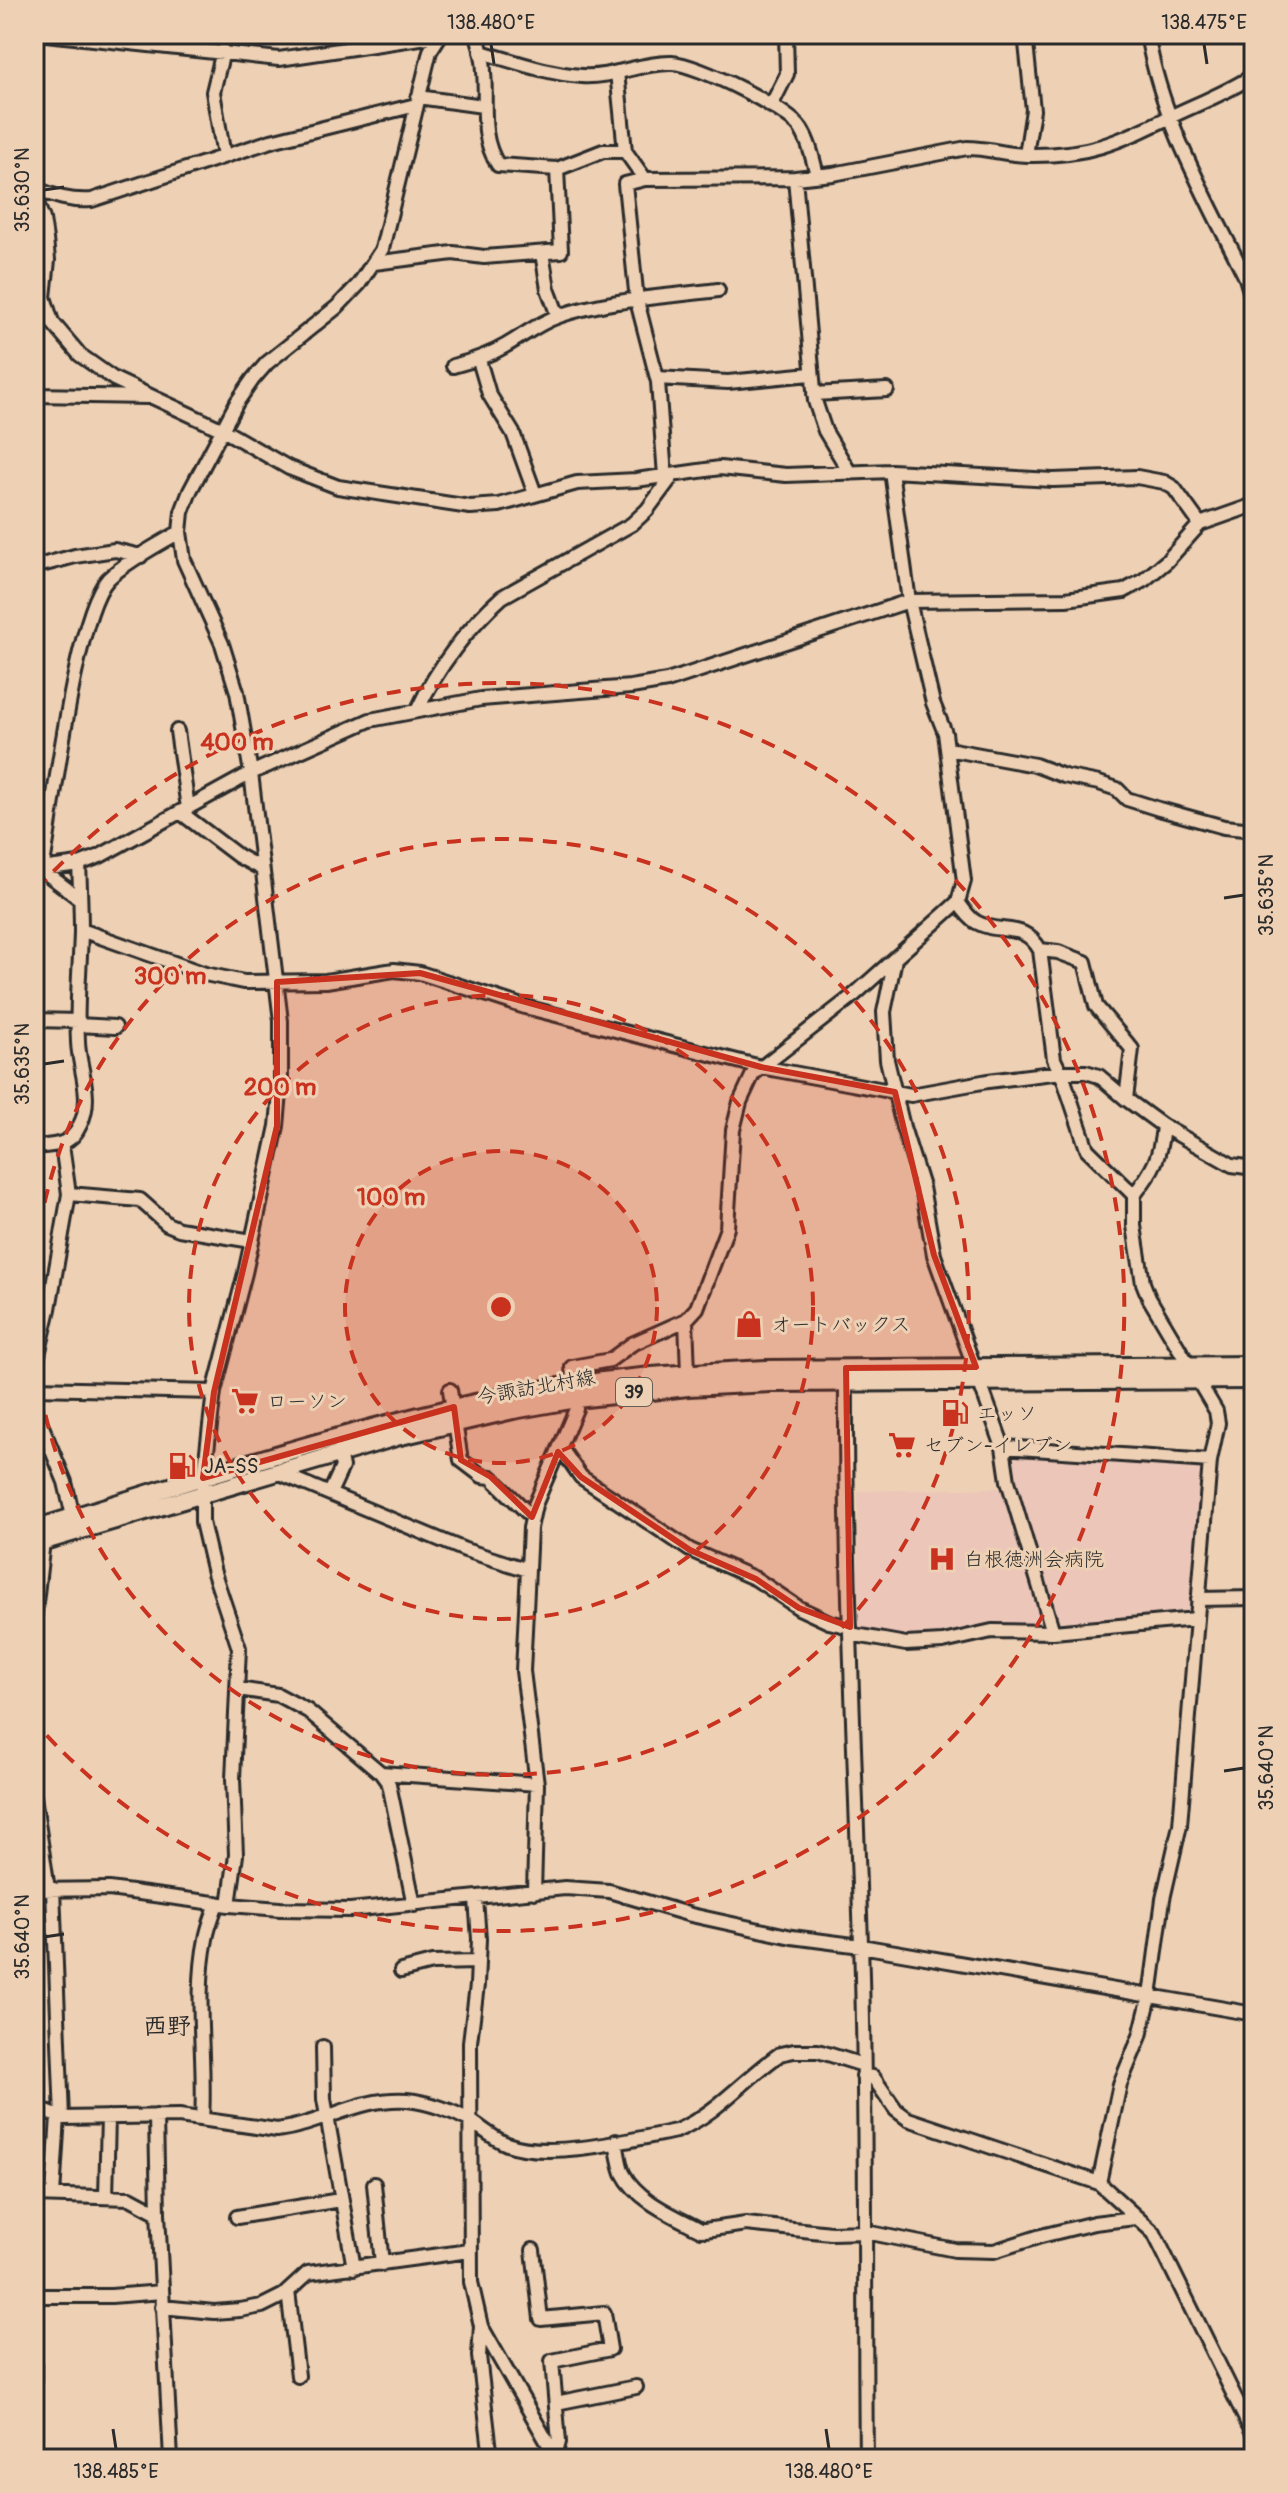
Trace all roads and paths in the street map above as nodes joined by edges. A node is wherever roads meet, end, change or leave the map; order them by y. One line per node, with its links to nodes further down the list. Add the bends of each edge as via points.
1 (46, 34): 7 (street)
2 (477, 34): 9 (street)
3 (786, 34): 14 (street, via 787,74)
4 (1025, 34): 17 (street, via 1033,110)
5 (1147, 34): 15 (street)
6 (441, 35): 8 (street, via 279,59); 12 (street, via 430,51)
7 (178, 40): 8 (street)
8 (223, 51): 18 (street, via 213,92)
9 (481, 52): 10 (street, via 582,76); 13 (street)
10 (617, 72): 14 (street, via 675,63 717,77); 16 (street)
11 (1254, 75): 15 (street)
12 (417, 101): 13 (street); 18 (street); 26 (street, via 391,217)
13 (483, 106): 19 (street, via 491,154 498,165)
14 (771, 106): 20 (street, via 800,128)
15 (1168, 117): 17 (street, via 1106,147); 30 (street)
16 (625, 151): 19 (street, via 603,151); 22 (street)
17 (1026, 155): 20 (street, via 967,148)
18 (224, 156): 23 (street, via 92,200 75,201)
19 (557, 169): 25 (street, via 561,251)
20 (817, 175): 21 (street)
21 (795, 178): 22 (street); 35 (street)
22 (645, 179): 29 (street, via 625,184)
23 (34, 188)
24 (34, 196): 28 (street, via 46,239)
25 (542, 253): 26 (street, via 453,253); 31 (street)
26 (374, 263): 41 (street, via 337,307 267,363)
27 (718, 290): 29 (street)
28 (44, 297): 32 (street); 40 (street, via 52,322 80,355 114,379)
29 (637, 301): 31 (street); 36 (street)
30 (1254, 305)
31 (558, 316): 33 (street)
32 (34, 321)
33 (479, 360): 34 (street); 45 (street)
34 (453, 366)
35 (811, 374): 36 (street, via 728,382); 38 (street)
36 (657, 378): 44 (street)
37 (887, 390): 38 (street)
38 (814, 394): 43 (street, via 825,431)
39 (34, 395): 40 (street)
40 (156, 397): 41 (street)
41 (223, 430): 45 (street, via 289,468 338,487 470,507); 48 (street, via 190,491)
42 (891, 471): 43 (street); 47 (street, via 1053,480 1151,478 1174,488); 51 (street)
43 (850, 473): 44 (street, via 786,475 720,468)
44 (669, 476): 45 (street, via 577,483); 52 (street, via 632,524 489,609 432,679)
45 (535, 494)
46 (1254, 505): 47 (street)
47 (1200, 524): 51 (street, via 1144,580 1110,595)
48 (180, 532): 49 (street); 55 (street, via 184,560 232,671)
49 (141, 556): 50 (street, via 115,550); 61 (street, via 108,579 95,598)
50 (34, 567)
51 (909, 601): 52 (street, via 667,681); 54 (street)
52 (418, 709): 55 (street, via 370,720)
53 (177, 731): 56 (street)
54 (948, 749): 57 (street, via 1035,765 1117,789 1127,799 1159,809); 64 (street, via 963,861)
55 (251, 773): 56 (street); 60 (street)
56 (184, 810): 59 (street); 60 (street, via 238,856)
57 (1254, 830)
58 (1254, 841): 62 (street)
59 (79, 864): 61 (street); 63 (street)
60 (262, 869): 68 (street)
61 (38, 870): 63 (street)
62 (1254, 886)
63 (80, 899): 65 (street)
64 (958, 902): 66 (street, via 976,922 1025,933); 67 (street)
65 (81, 930): 68 (street, via 205,974); 70 (street)
66 (1040, 950): 73 (street, via 1054,1059); 75 (street, via 1085,962 1096,1006 1132,1049)
67 (895, 959): 72 (street); 74 (street, via 884,1012)
68 (277, 982): 72 (street, via 326,981 394,970 420,973 525,1007); 82 (street, via 277,1126)
69 (34, 1020): 70 (street)
70 (78, 1023): 71 (street); 77 (street, via 87,1094 80,1125)
71 (115, 1027)
72 (761, 1067): 74 (street); 85 (street, via 740,1102 733,1130 727,1228 697,1308)
73 (1061, 1072): 74 (street, via 911,1095); 75 (street, via 1099,1076); 81 (street, via 1087,1149)
74 (895, 1092): 90 (street, via 922,1187 934,1255)
75 (1126, 1099): 76 (street)
76 (1163, 1126): 79 (street, via 1232,1165); 81 (street, via 1155,1168)
77 (62, 1145): 78 (street); 80 (street)
78 (34, 1147)
79 (1254, 1168)
80 (69, 1194): 82 (street, via 140,1200 179,1229); 84 (street)
81 (1134, 1195): 86 (street, via 1143,1283)
82 (252, 1241): 96 (street)
83 (34, 1288): 84 (street)
84 (49, 1309): 88 (street)
85 (686, 1320): 89 (street); 97 (street, via 610,1360 572,1367)
86 (1189, 1365): 87 (main road, 今諏訪北村線 / 39); 90 (main road, 今諏訪北村線 / 39); 92 (street)
87 (1254, 1365)
88 (34, 1372)
89 (688, 1373): 91 (main road, 今諏訪北村線 / 39); 97 (main road, 今諏訪北村線 / 39)
90 (978, 1374): 91 (main road, 今諏訪北村線 / 39); 92 (main road, 今諏訪北村線 / 39); 101 (street)
91 (846, 1375): 97 (main road, 今諏訪北村線 / 39); 115 (street)
92 (1199, 1380): 93 (main road, 今諏訪北村線 / 39); 103 (street, via 1218,1423)
93 (1254, 1380)
94 (34, 1388): 96 (street)
95 (450, 1390): 99 (street)
96 (214, 1392): 105 (street)
97 (575, 1392): 99 (main road, 今諏訪北村線 / 39); 100 (street, via 576,1409)
98 (34, 1407): 108 (street, via 65,1482)
99 (454, 1415): 102 (main road, 今諏訪北村線 / 39); 105 (main road, 今諏訪北村線 / 39); 107 (street, via 461,1460 491,1477)
100 (560, 1447): 107 (street); 115 (street, via 581,1477 690,1550)
101 (1003, 1447): 103 (street); 116 (street, via 1008,1481)
102 (339, 1453): 104 (main road, 今諏訪北村線 / 39); 106 (street, via 342,1467)
103 (1210, 1461): 112 (street)
104 (277, 1472): 105 (main road, 今諏訪北村線 / 39); 106 (street)
105 (202, 1486): 108 (main road, 今諏訪北村線 / 39); 117 (street, via 202,1522 239,1648)
106 (330, 1493): 110 (street, via 465,1550)
107 (532, 1517): 110 (street)
108 (75, 1524): 109 (main road, 今諏訪北村線 / 39)
109 (37, 1538): 114 (street)
110 (528, 1570): 119 (street, via 523,1671)
111 (1254, 1598): 112 (street)
112 (1198, 1599): 113 (street)
113 (1196, 1619): 116 (street); 130 (street, via 1180,1825)
114 (34, 1621)
115 (850, 1630): 116 (street, via 906,1644 992,1631); 127 (street)
116 (1053, 1632)
117 (238, 1689): 118 (street, via 278,1695 308,1711); 125 (street, via 236,1855)
118 (381, 1773): 119 (street); 126 (street, via 389,1784)
119 (537, 1784): 123 (street)
120 (34, 1796): 121 (street)
121 (51, 1889): 122 (street); 125 (street, via 109,1889); 137 (street)
122 (34, 1890)
123 (534, 1892): 124 (street); 127 (street, via 609,1891 756,1930)
124 (476, 1899): 126 (street); 128 (street)
125 (223, 1904): 126 (street, via 305,1910); 139 (street, via 206,1939 201,1980)
126 (414, 1905)
127 (861, 1946): 130 (street); 133 (street)
128 (478, 1962): 129 (street, via 432,1963); 140 (street, via 470,2042)
129 (401, 1971)
130 (1150, 1996): 131 (street); 142 (street, via 1120,2084)
131 (1254, 2014)
132 (323, 2047): 136 (street)
133 (863, 2071): 141 (street, via 818,2051 780,2054 694,2123); 142 (street, via 908,2119); 151 (street)
134 (34, 2107): 137 (street)
135 (156, 2116): 138 (street); 139 (street); 148 (street)
136 (327, 2116): 139 (street, via 277,2130); 140 (street, via 381,2099 452,2111); 147 (street)
137 (60, 2117): 138 (street); 145 (street)
138 (108, 2117): 146 (street)
139 (202, 2119)
140 (471, 2122): 141 (street, via 519,2148 556,2150); 153 (street)
141 (616, 2141): 151 (street, via 629,2182 660,2207 703,2230 746,2224)
142 (1099, 2183): 150 (street)
143 (374, 2184): 154 (street)
144 (34, 2195): 145 (street)
145 (53, 2195): 146 (street)
146 (106, 2197): 148 (street, via 130,2198)
147 (340, 2200): 149 (street); 155 (street)
148 (158, 2213): 157 (street)
149 (237, 2217)
150 (1135, 2218): 151 (street, via 1094,2223 994,2251 955,2250); 166 (street, via 1154,2233)
151 (866, 2232): 172 (street)
152 (533, 2250): 165 (street, via 541,2319 604,2313 610,2349 552,2361)
153 (469, 2251): 154 (street); 160 (street)
154 (382, 2264): 155 (street)
155 (354, 2268): 156 (street, via 308,2273)
156 (288, 2291): 159 (street, via 262,2306 240,2310); 162 (street)
157 (162, 2292): 158 (street); 159 (street)
158 (34, 2296)
159 (162, 2307): 170 (street)
160 (481, 2326): 169 (street); 171 (street, via 479,2356)
161 (34, 2359): 164 (street)
162 (298, 2376)
163 (636, 2387): 165 (street)
164 (34, 2388)
165 (556, 2403): 169 (street)
166 (1241, 2411): 167 (street); 168 (street)
167 (1254, 2415)
168 (1254, 2436)
169 (556, 2458)
170 (171, 2459)
171 (491, 2459)
172 (866, 2459)

